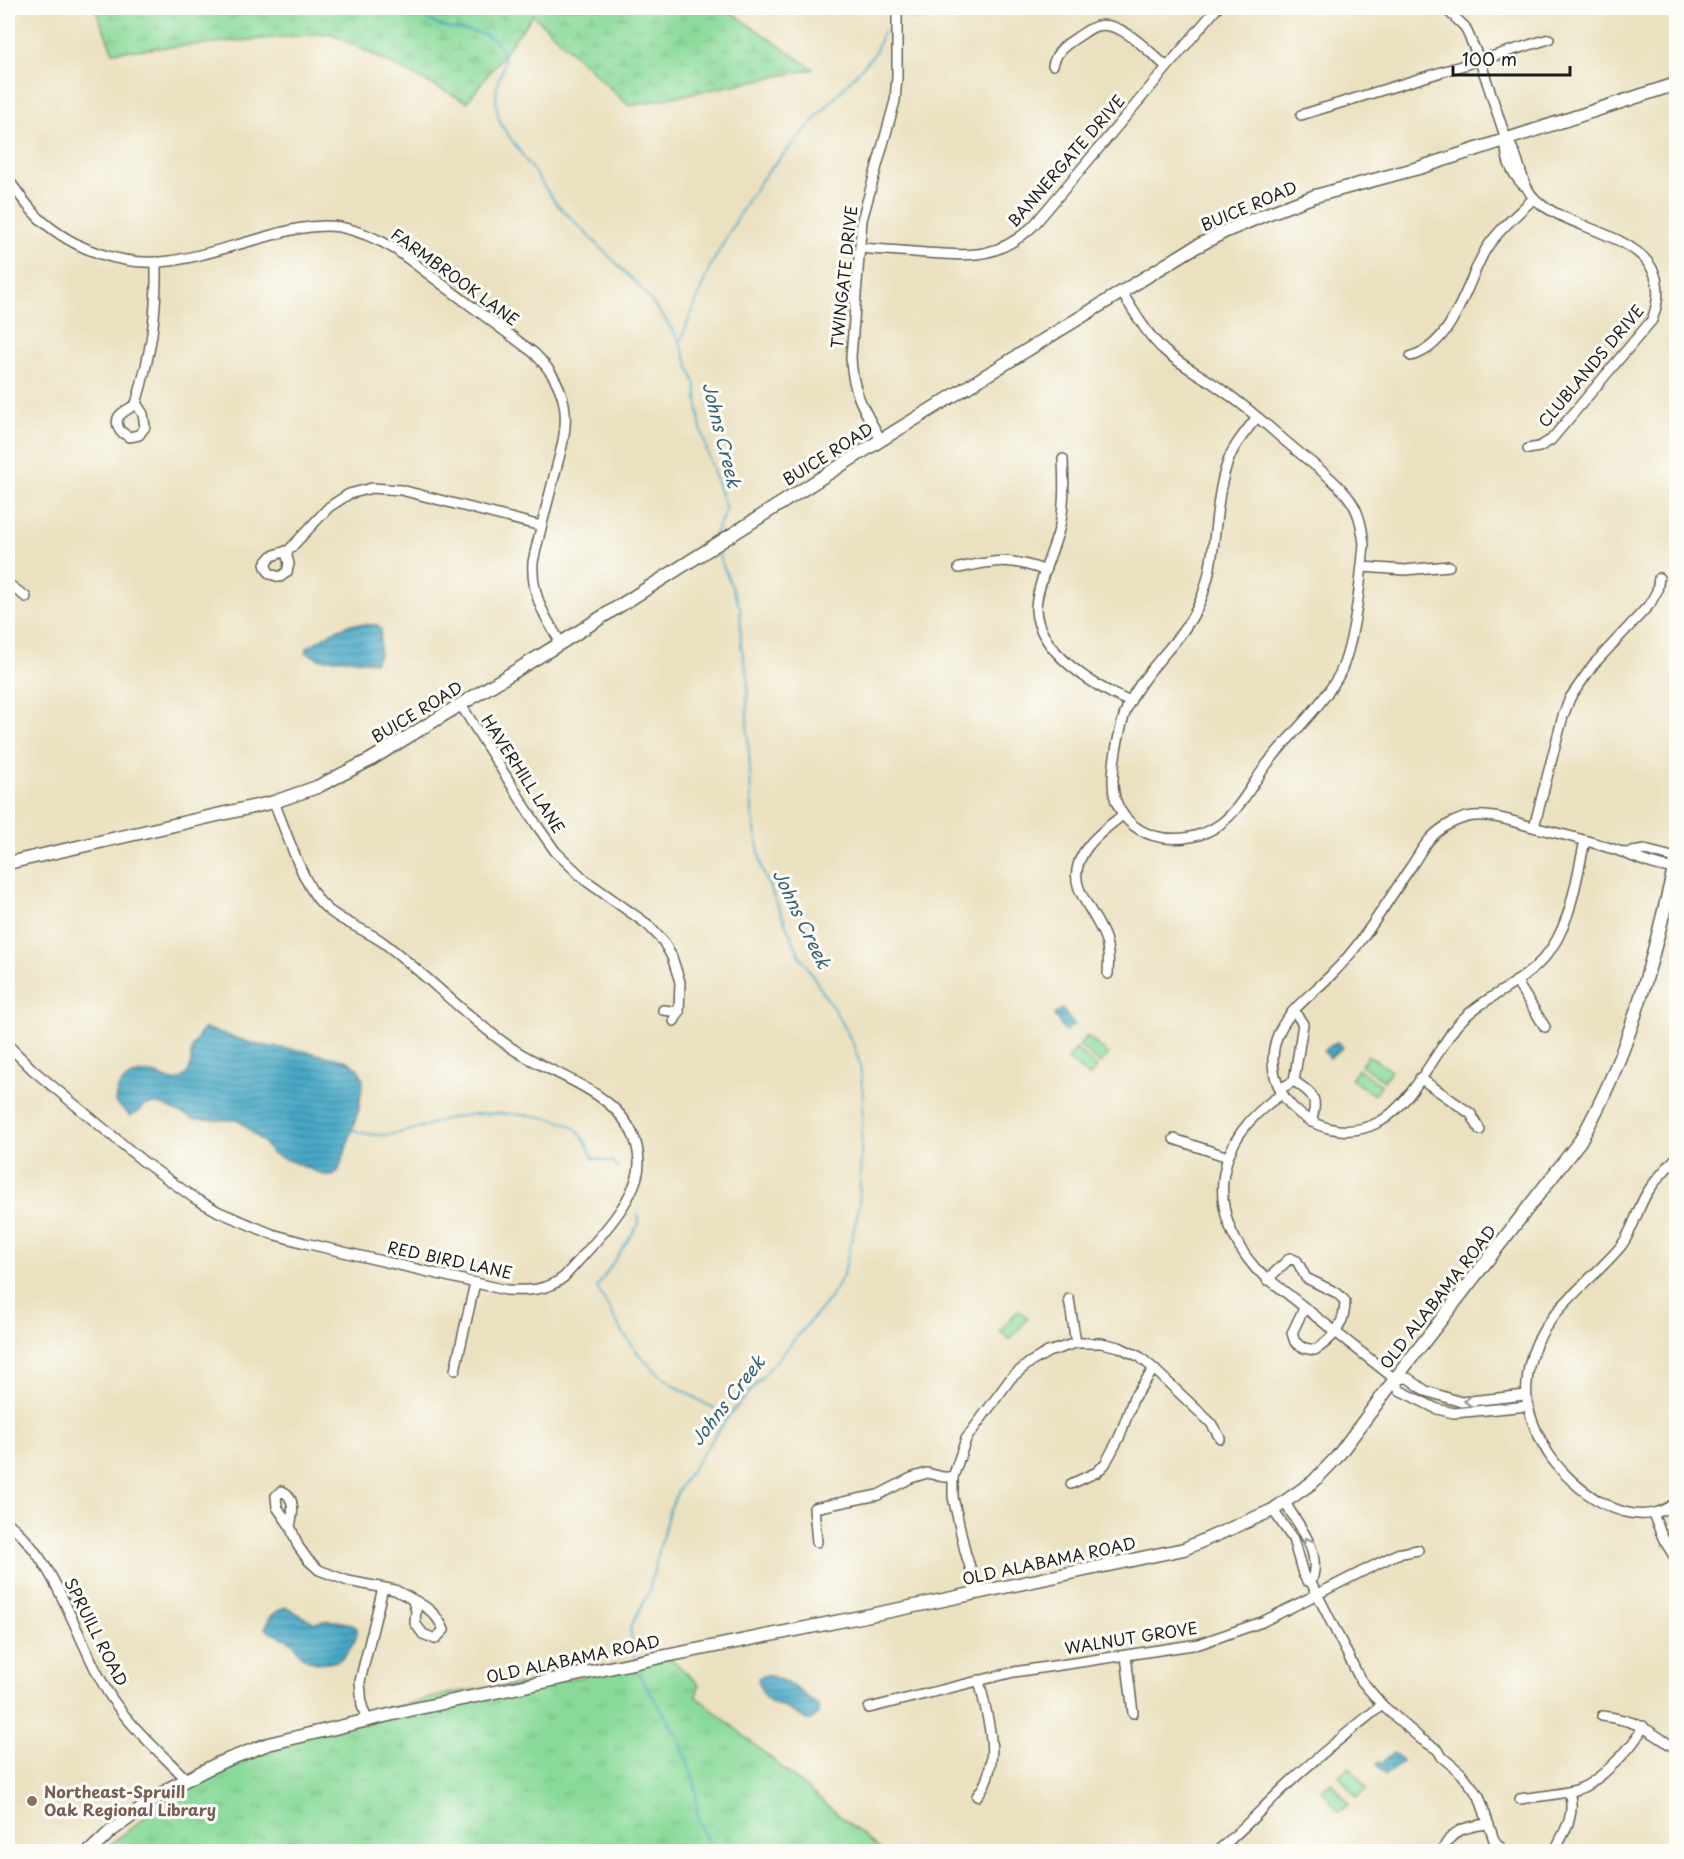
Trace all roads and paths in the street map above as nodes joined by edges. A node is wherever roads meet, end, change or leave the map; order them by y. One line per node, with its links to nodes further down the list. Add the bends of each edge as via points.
1 (897, 8): 13 (street, TWINGATE DRIVE, via 895,101 865,205)
2 (1218, 8): 7 (street, BANNERGATE DRIVE)
3 (1445, 8): 5 (street, CLUBLANDS DRIVE, via 1465,27)
4 (1549, 39): 5 (street)
5 (1480, 61): 9 (street); 10 (street, CLUBLANDS DRIVE)
6 (1053, 65): 7 (street, via 1063,46 1090,29 1106,25 1124,31)
7 (1167, 67): 13 (street, BANNERGATE DRIVE, via 1034,225 1011,244 968,256)
8 (1677, 84): 10 (main road, BUICE ROAD)
9 (1301, 115)
10 (1506, 139): 12 (street, CLUBLANDS DRIVE, via 1514,147 1524,186); 15 (main road, BUICE ROAD, via 1264,215 1190,250)
11 (8, 179): 14 (street, FARMBROOK LANE, via 39,218 78,245 128,261)
12 (1534, 198): 16 (street, via 1487,247 1446,330 1429,349); 20 (street, CLUBLANDS DRIVE, via 1641,251 1656,268 1661,292 1652,320 1551,440)
13 (860, 248): 19 (street, TWINGATE DRIVE, via 852,374 860,403)
14 (156, 262): 17 (street, via 153,334); 22 (street, FARMBROOK LANE, via 316,226 358,231 395,249 534,353 556,380 564,404 565,428)
15 (1122, 292): 18 (street, via 1165,352); 19 (main road, BUICE ROAD)
16 (1411, 356)
17 (136, 403)
18 (1257, 417): 25 (street, via 1350,500 1362,529); 32 (street, via 1237,443 1227,466 1210,570 1199,605)
19 (881, 440): 31 (main road, BUICE ROAD)
20 (1528, 448)
21 (1063, 459): 27 (street, via 1063,513)
22 (541, 526): 23 (street, via 401,490 372,488 349,494 329,507); 31 (street, FARMBROOK LANE, via 533,562 533,587 541,610)
23 (286, 552)
24 (1449, 566): 25 (street, via 1405,570)
25 (1362, 567): 35 (street, via 1348,653 1339,675 1228,816 1203,833 1170,839 1144,832)
26 (959, 568): 27 (street, via 1006,560)
27 (1046, 572): 32 (street, via 1036,608 1044,638 1090,682)
28 (1659, 578): 36 (street, via 1650,604 1593,664 1570,698)
29 (8, 584): 30 (street)
30 (26, 597)
31 (561, 643): 33 (main road, BUICE ROAD)
32 (1130, 702): 35 (street, via 1120,731 1114,777 1115,800)
33 (462, 705): 34 (main road, BUICE ROAD, via 317,788); 44 (street, HAVERHILL LANE, via 555,851 585,880 647,924 663,941 680,982)
34 (274, 802): 39 (main road, BUICE ROAD); 57 (street, RED BIRD LANE, via 308,883 323,905 384,942 510,1047 607,1103 622,1116 633,1137 639,1159 634,1188 618,1214 564,1277 548,1286 525,1291)
35 (1123, 815): 40 (street, via 1088,846 1077,873 1079,890 1106,940)
36 (1534, 827): 37 (street); 43 (street, via 1473,816 1437,832 1346,959)
37 (1585, 841): 38 (street, via 1645,862); 41 (street, via 1556,941 1543,960)
38 (1676, 862): 64 (main road, OLD ALABAMA ROAD, via 1634,1019 1595,1114 1562,1166)
39 (8, 863)
40 (1108, 974)
41 (1516, 981): 46 (street); 48 (street, via 1463,1019)
42 (663, 1010): 44 (street)
43 (1294, 1011): 49 (street, via 1303,1024); 50 (street, via 1276,1041 1273,1059)
44 (679, 1012): 45 (street, HAVERHILL LANE)
45 (674, 1021)
46 (1545, 1027)
47 (8, 1045): 57 (street, RED BIRD LANE, via 144,1162 219,1212 272,1234)
48 (1420, 1078): 51 (street, via 1392,1114 1364,1129 1334,1131); 52 (street, via 1471,1114)
49 (1294, 1081): 50 (street); 51 (street, via 1312,1094 1316,1107)
50 (1280, 1091): 51 (street, via 1292,1108); 54 (street, via 1249,1120)
51 (1311, 1122)
52 (1480, 1130)
53 (1174, 1139): 54 (street)
54 (1228, 1157): 56 (street, via 1223,1183 1227,1222 1242,1252)
55 (1677, 1158): 66 (street, via 1647,1193 1623,1244 1542,1331 1529,1365)
56 (1267, 1280): 59 (street); 60 (street, via 1290,1258 1297,1261 1306,1278 1345,1301 1345,1314)
57 (475, 1283): 63 (street)
58 (1069, 1299): 61 (street)
59 (1304, 1308): 60 (street); 60 (street, via 1292,1333 1295,1342 1315,1350)
60 (1336, 1333): 64 (street)
61 (1076, 1343): 62 (street, via 1119,1347); 70 (street, via 1048,1352 1011,1378 966,1439)
62 (1154, 1369): 69 (street, via 1211,1423); 71 (street, via 1134,1398 1105,1464)
63 (455, 1370)
64 (1395, 1379): 65 (street, via 1408,1378); 67 (street, via 1399,1390); 73 (main road, OLD ALABAMA ROAD, via 1337,1457)
65 (1426, 1391): 66 (street, one-way to 65, via 1461,1402); 67 (street)
66 (1526, 1395): 68 (street)
67 (1421, 1402): 68 (street, via 1454,1413)
68 (1528, 1406): 75 (street, via 1547,1452 1563,1472 1609,1507)
69 (1220, 1438)
70 (953, 1477): 78 (street, via 927,1473 879,1495 814,1508); 83 (street, via 953,1497)
71 (1071, 1484)
72 (1677, 1502): 75 (street)
73 (1285, 1503): 74 (main road, OLD ALABAMA ROAD); 81 (street, one-way to 73, via 1315,1568 1312,1548)
74 (1274, 1510): 81 (street, via 1293,1539 1303,1574); 83 (main road, OLD ALABAMA ROAD, via 1184,1549)
75 (1653, 1514): 80 (street)
76 (8, 1523): 95 (street, SPRUILL ROAD, via 44,1563 94,1668 118,1708)
77 (290, 1526): 82 (street, via 298,1546 319,1570)
78 (817, 1542)
79 (1418, 1550): 84 (street, WALNUT GROVE, via 1397,1554)
80 (1677, 1559)
81 (1311, 1582): 84 (street)
82 (383, 1588): 85 (street); 92 (street, via 360,1682)
83 (978, 1593): 92 (main road, OLD ALABAMA ROAD)
84 (1317, 1594): 86 (street, WALNUT GROVE, via 1222,1637); 88 (street, via 1353,1668)
85 (412, 1599)
86 (1126, 1656): 87 (street, WALNUT GROVE, via 1048,1665); 90 (street)
87 (978, 1680): 89 (street, WALNUT GROVE); 97 (street, via 992,1740 987,1778)
88 (1382, 1705): 99 (street, via 1462,1774 1479,1796); 102 (street, via 1307,1766)
89 (869, 1708)
90 (1133, 1713)
91 (1602, 1716): 93 (street)
92 (367, 1720): 95 (main road, OLD ALABAMA ROAD, via 268,1744)
93 (1643, 1726): 94 (street); 96 (street, via 1632,1745 1607,1769 1586,1786)
94 (1677, 1749)
95 (186, 1779): 101 (main road, OLD ALABAMA ROAD, via 151,1800)
96 (1569, 1792): 98 (street); 104 (street, via 1572,1815)
97 (977, 1796)
98 (1520, 1799)
99 (1487, 1824): 100 (street, via 1462,1827); 103 (street)
100 (1444, 1850)
101 (89, 1851)
102 (1216, 1851)
103 (1504, 1851)
104 (1554, 1851)

